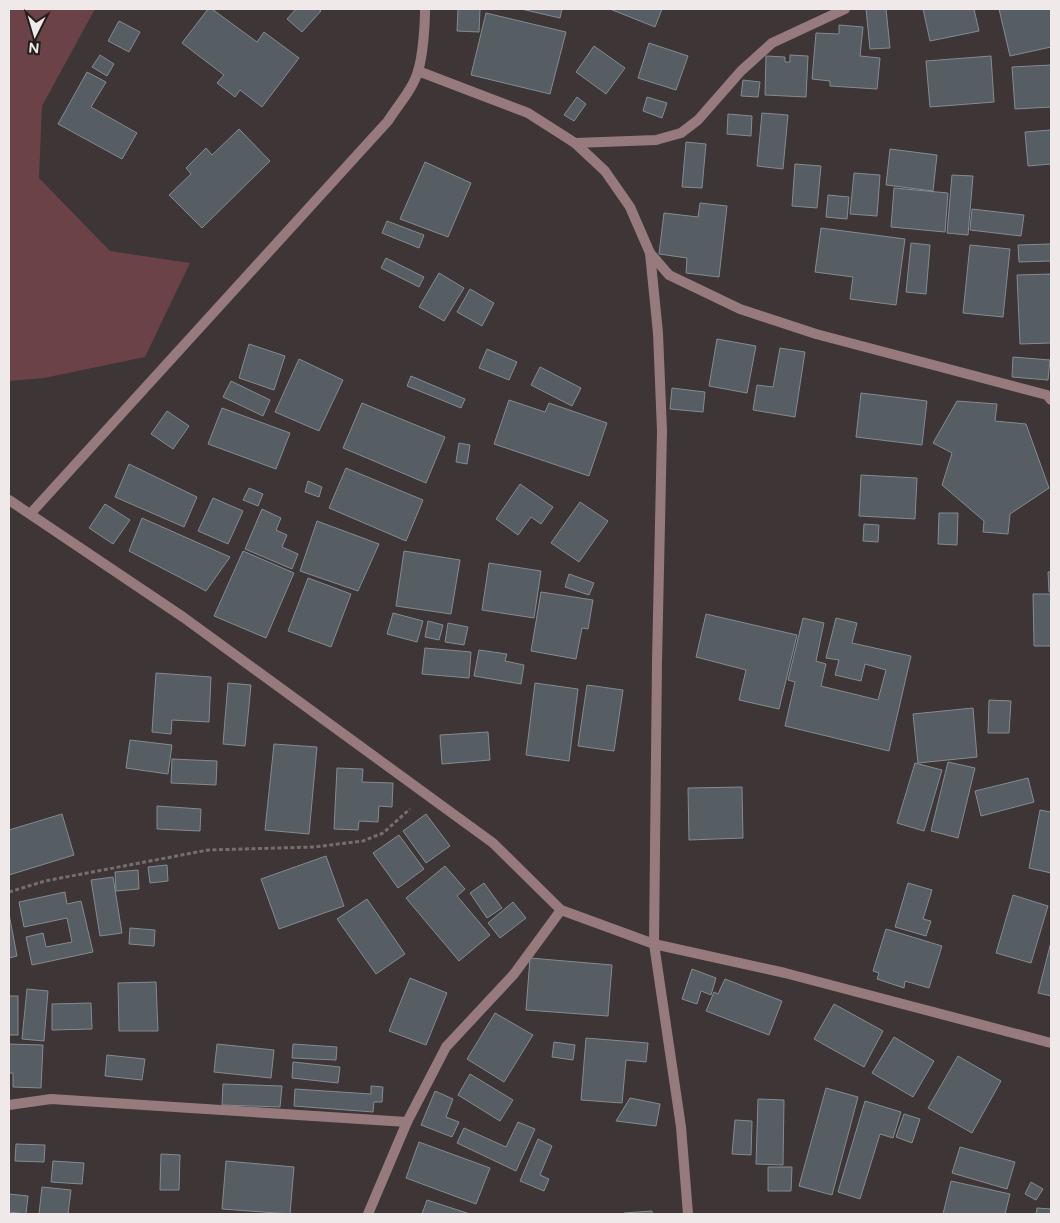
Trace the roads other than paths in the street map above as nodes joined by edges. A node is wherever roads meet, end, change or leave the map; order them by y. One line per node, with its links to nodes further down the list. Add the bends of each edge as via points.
1 (425, 9): 3 (street)
2 (845, 9): 4 (street, via 772,43 741,71 698,120 680,133 656,140)
3 (418, 71): 4 (street, via 528,113); 8 (street, via 388,121)
4 (575, 143): 5 (street, via 605,172 630,206)
5 (650, 254): 6 (street, via 669,275 740,309 816,334 1047,395); 10 (street, via 658,333 662,431)
6 (1051, 400)
7 (9, 500): 8 (street)
8 (30, 513): 9 (street, via 183,617 493,843)
9 (561, 910): 10 (street); 13 (street, via 514,974 446,1047)
10 (654, 944): 11 (street, via 785,973); 15 (street, via 680,1127)
11 (1051, 1043)
12 (9, 1105): 13 (street, via 51,1099)
13 (407, 1122): 14 (street)
14 (368, 1214)
15 (688, 1214)

